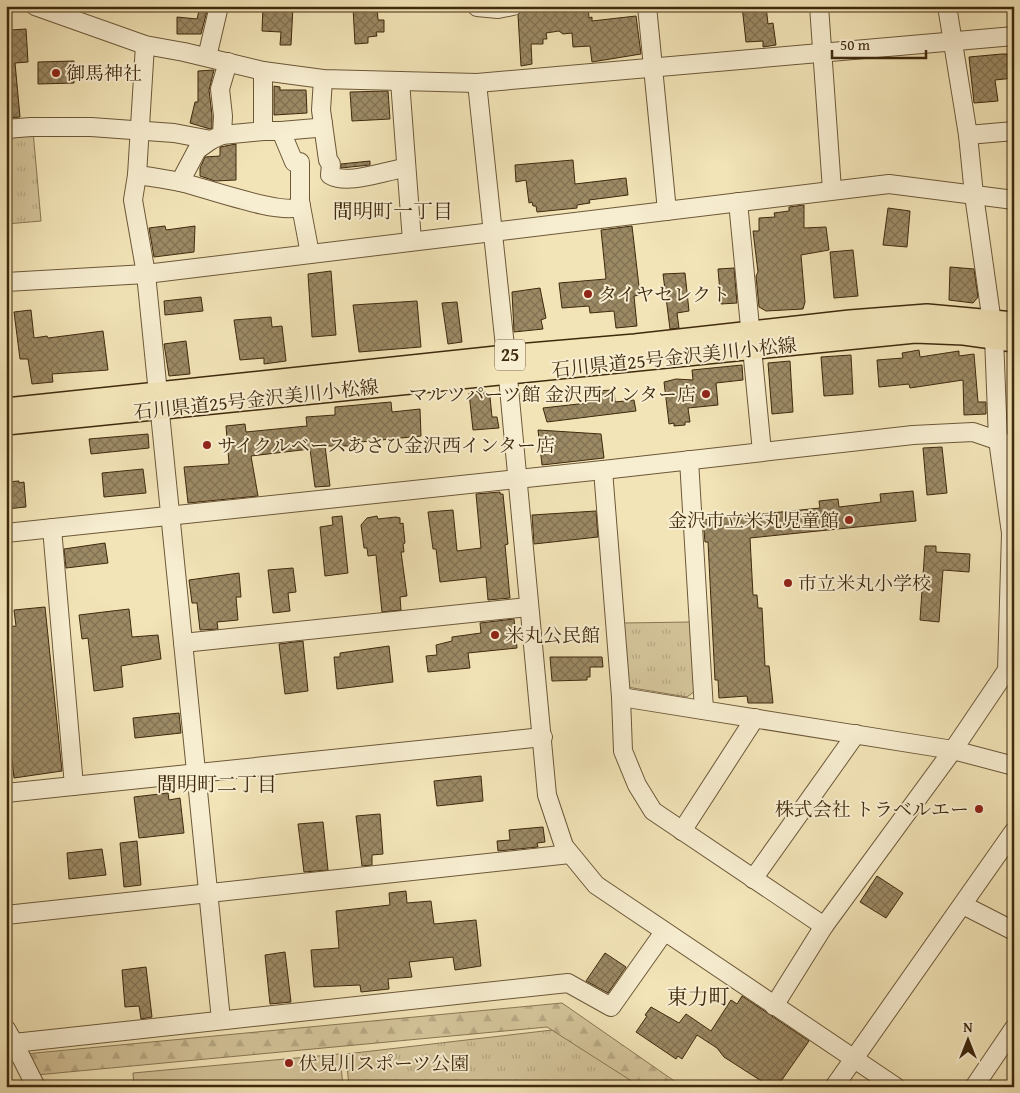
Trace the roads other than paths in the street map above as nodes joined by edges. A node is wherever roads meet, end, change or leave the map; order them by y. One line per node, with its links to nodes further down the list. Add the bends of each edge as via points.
1 (35, 6): 8 (street)
2 (219, 6): 13 (street)
3 (477, 6): 4 (street, via 498,9)
4 (513, 6)
5 (647, 6): 15 (street)
6 (819, 6): 12 (street)
7 (948, 6): 10 (street)
8 (76, 13): 11 (street)
9 (1014, 36): 10 (street)
10 (954, 41): 12 (street); 26 (street)
11 (145, 45): 13 (street); 22 (street)
12 (823, 53): 15 (street); 33 (street)
13 (207, 58): 14 (street)
14 (228, 62): 16 (street); 27 (street, via 220,89 223,116)
15 (652, 68): 19 (street); 38 (street)
16 (263, 71): 17 (street); 23 (street)
17 (323, 79): 18 (street); 20 (street)
18 (400, 81): 19 (street); 30 (street)
19 (477, 83): 39 (street)
20 (323, 123): 24 (street, via 316,128); 28 (street)
21 (6, 129): 22 (street, via 31,126)
22 (140, 130): 27 (street); 31 (street)
23 (263, 131): 24 (street); 27 (street)
24 (281, 131): 29 (street, via 294,162)
25 (1014, 131): 26 (street)
26 (968, 135): 34 (street)
27 (217, 138): 32 (street, via 197,150)
28 (328, 160): 29 (street); 30 (street, via 330,175 336,178 368,176)
29 (300, 162): 37 (street)
30 (406, 168): 40 (street)
31 (137, 175): 32 (street); 42 (street, via 133,200)
32 (180, 182): 37 (street, via 278,208)
33 (832, 190): 34 (street, via 889,184); 36 (street)
34 (974, 195): 35 (street); 45 (street)
35 (1014, 200)
36 (738, 202): 38 (street); 46 (street)
37 (301, 206): 41 (street)
38 (667, 211): 39 (street)
39 (493, 231): 40 (street); 47 (street)
40 (412, 241): 41 (street)
41 (310, 254): 42 (street)
42 (146, 274): 43 (street); 48 (street)
43 (6, 282)
44 (1014, 323): 45 (main road, 石川県道25号金沢美川小松線 / 25)
45 (1000, 332): 46 (main road, 石川県道25号金沢美川小松線 / 25, via 927,316 850,321); 51 (street)
46 (752, 341): 47 (main road, 石川県道25号金沢美川小松線 / 25); 52 (street)
47 (507, 364): 48 (main road, 石川県道25号金沢美川小松線 / 25); 55 (street)
48 (158, 401): 49 (main road, 石川県道25号金沢美川小松線 / 25); 50 (main road, 石川県道25号金沢美川小松線 / 25); 56 (street)
49 (6, 408)
50 (6, 424)
51 (1006, 443): 52 (street, via 973,432 947,432); 59 (street)
52 (762, 452): 53 (street)
53 (688, 460): 54 (street); 63 (street)
54 (603, 470): 55 (street); 62 (street)
55 (516, 478): 56 (street); 60 (street)
56 (170, 515): 57 (street); 61 (street)
57 (52, 528): 58 (street); 70 (street)
58 (6, 533)
59 (1012, 550): 67 (street, via 1007,670)
60 (528, 607): 61 (street); 66 (street)
61 (182, 643): 69 (street)
62 (621, 697): 63 (street); 72 (street, via 623,751 637,785 653,811)
63 (704, 710): 64 (street)
64 (755, 718): 65 (street); 72 (street)
65 (856, 734): 67 (street); 75 (street)
66 (543, 737): 69 (street); 74 (street, via 547,795 564,846)
67 (953, 750): 68 (street); 79 (street)
68 (1014, 766)
69 (196, 773): 70 (street); 76 (street)
70 (74, 786): 71 (street)
71 (6, 793)
72 (682, 831): 75 (street)
73 (1014, 831): 77 (street)
74 (570, 854): 76 (street); 81 (street, via 596,885)
75 (753, 879): 79 (street)
76 (208, 893): 78 (street); 83 (street)
77 (963, 905): 80 (street); 86 (street)
78 (6, 915)
79 (824, 926): 82 (street)
80 (1014, 931)
81 (664, 932): 82 (street); 83 (street, via 611,1007 568,983)
82 (774, 1006): 86 (street)
83 (221, 1020): 84 (street)
84 (10, 1036): 87 (street)
85 (1011, 1039): 90 (street)
86 (854, 1059): 88 (street); 89 (street)
87 (36, 1087)
88 (834, 1087)
89 (896, 1087)
90 (974, 1087)

